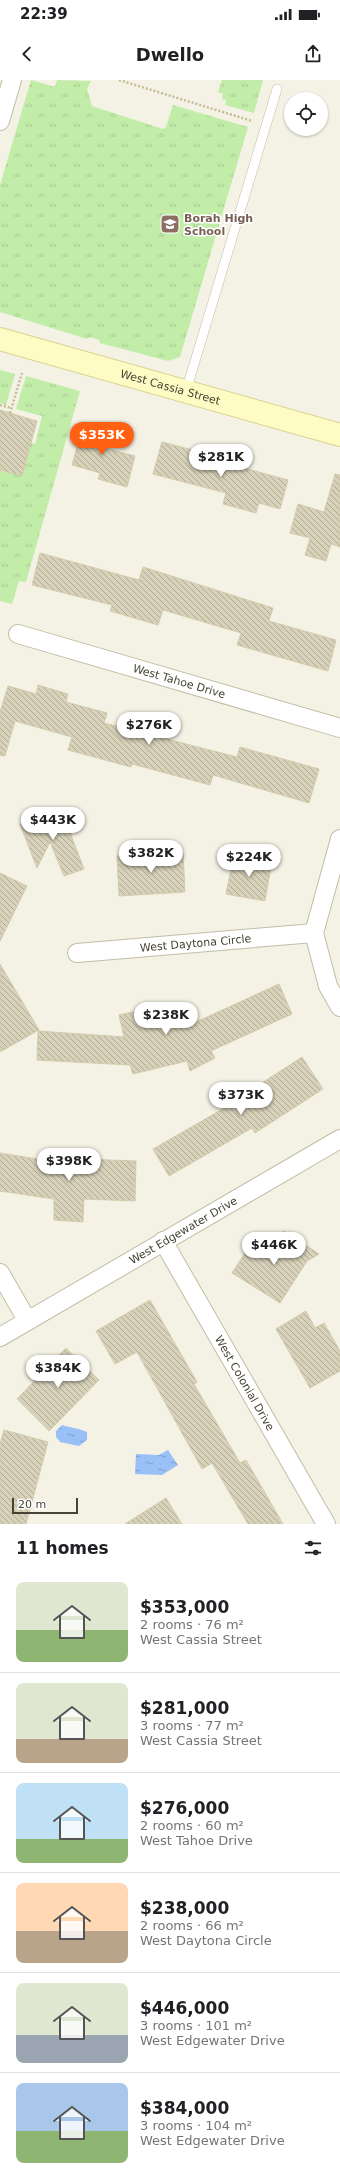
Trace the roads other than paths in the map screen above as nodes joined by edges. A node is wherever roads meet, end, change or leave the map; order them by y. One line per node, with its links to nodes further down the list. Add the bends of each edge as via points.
1 (12, 80): 3 (street)
2 (277, 89): 5 (lane)
3 (0, 121)
4 (0, 339): 5 (street, West Cassia Street)
5 (186, 391): 6 (street, West Cassia Street)
6 (340, 435)
7 (18, 634): 8 (street, West Tahoe Drive)
8 (340, 728)
9 (340, 839): 10 (street)
10 (314, 933): 11 (street, West Daytona Circle); 12 (street, via 328,986)
11 (77, 953)
12 (340, 1007)
13 (340, 1139): 14 (street, West Edgewater Drive)
14 (163, 1241): 16 (street, West Edgewater Drive); 18 (street, West Colonial Drive)
15 (0, 1273): 16 (street)
16 (27, 1320): 17 (street, West Edgewater Drive)
17 (0, 1337)
18 (326, 1524)

